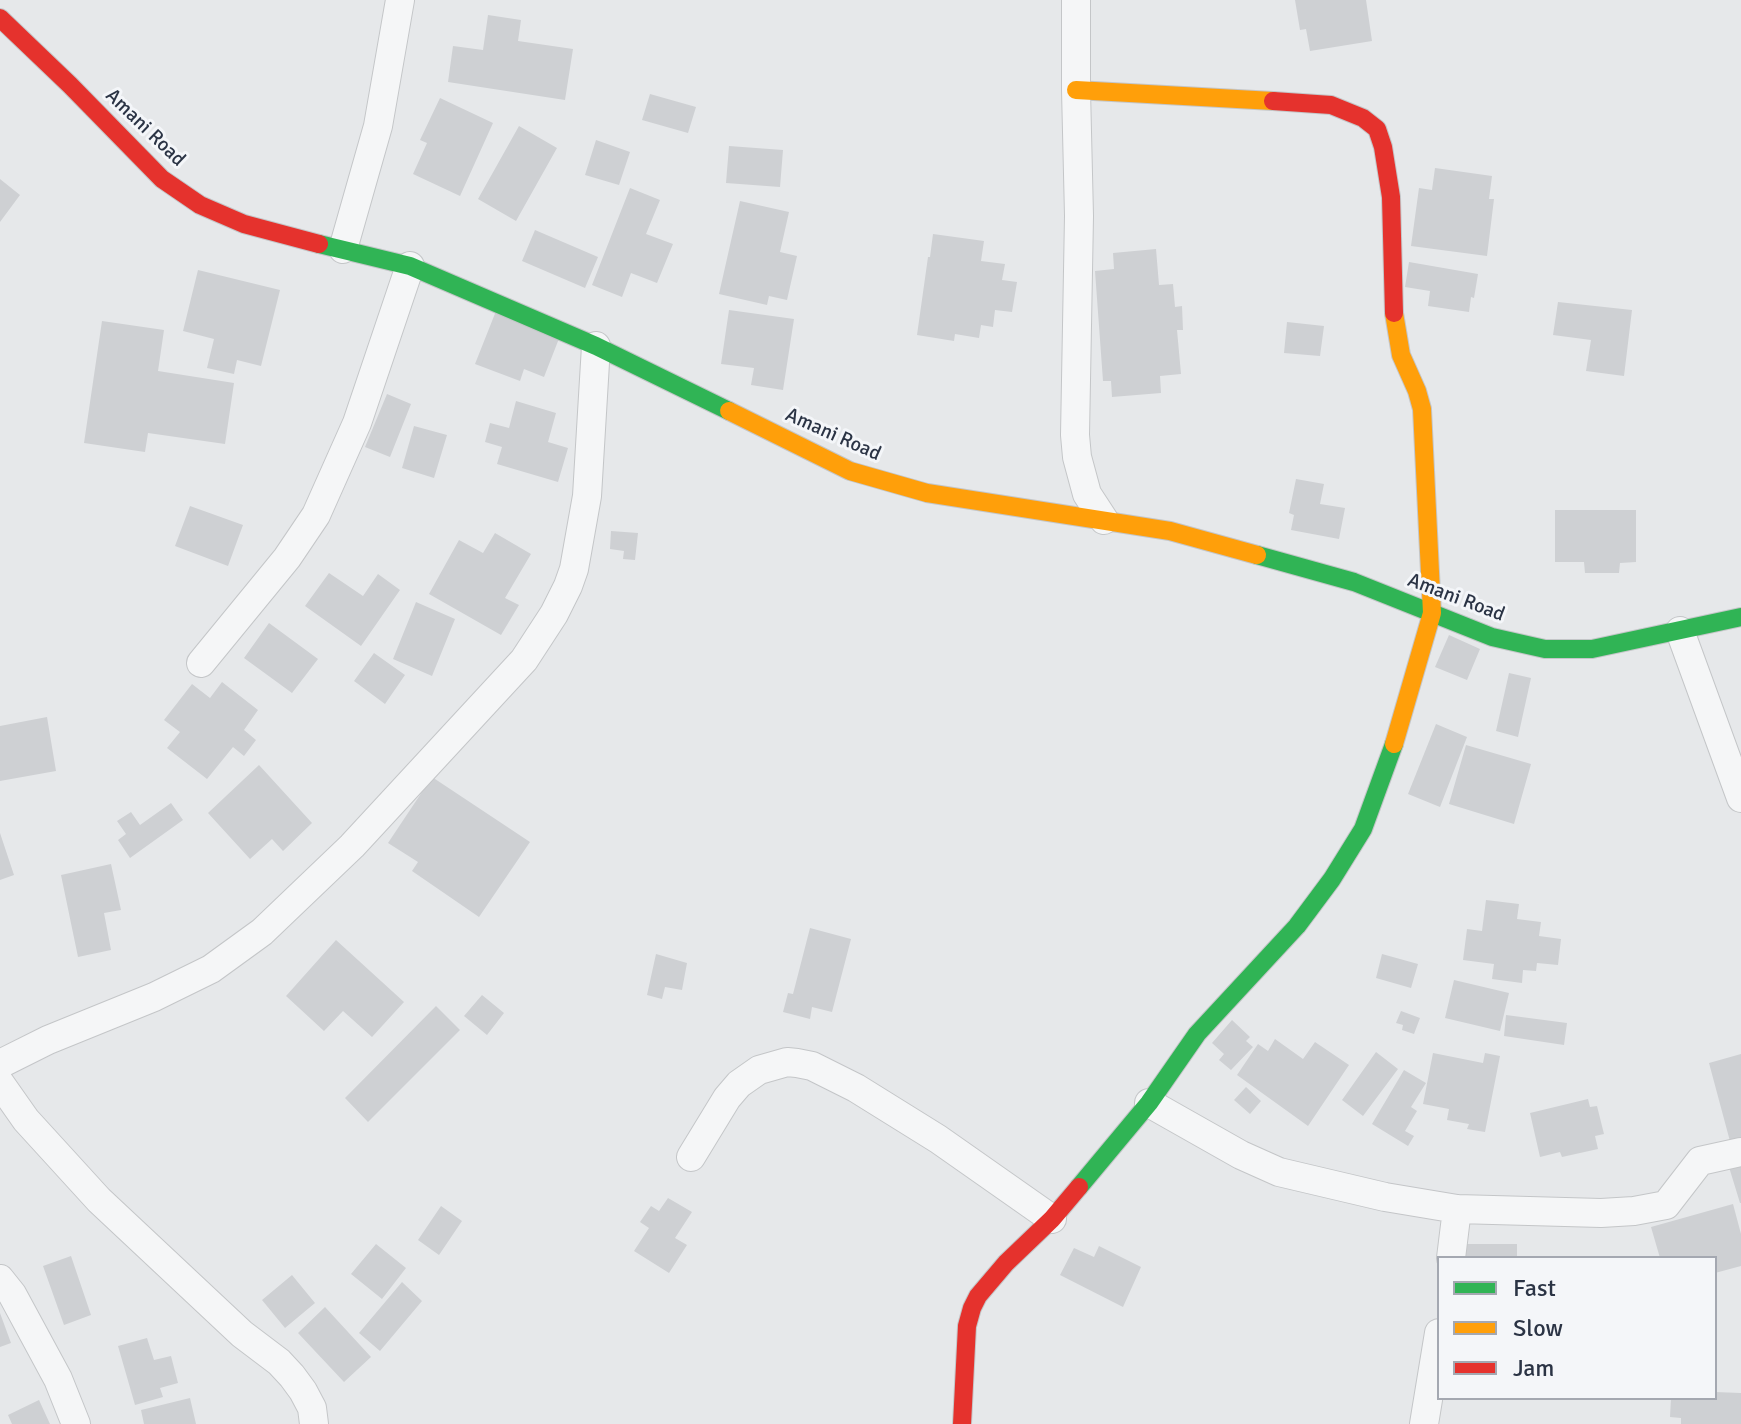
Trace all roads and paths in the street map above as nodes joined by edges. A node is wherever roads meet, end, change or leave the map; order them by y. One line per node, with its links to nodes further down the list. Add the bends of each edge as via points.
1 (400, 0): 5 (street, via 378,126)
2 (1076, 0): 4 (street)
3 (0, 18): 5 (street, Amani Road, via 162,179 200,205 244,224)
4 (1076, 90): 8 (street, via 1075,435 1087,494); 9 (street, via 1331,105 1377,129 1391,197 1396,333 1422,409)
5 (343, 249): 6 (street, Amani Road)
6 (410, 266): 7 (street, Amani Road); 12 (street, via 357,423 316,515)
7 (596, 346): 8 (street, Amani Road, via 850,471 927,493); 14 (street, via 587,496 574,569 554,614 524,660 352,846 262,932 211,969)
8 (1104, 520): 9 (street, Amani Road, via 1170,531 1354,582)
9 (1432, 613): 11 (street, Amani Road, via 1492,637 1545,649 1592,649); 16 (street, via 1363,829 1297,926 1197,1034)
10 (1741, 617): 11 (street, Amani Road)
11 (1680, 631): 13 (street)
12 (201, 663)
13 (1741, 798)
14 (0, 1064)
15 (0, 1083): 25 (street, via 26,1120 99,1200 286,1369 312,1408)
16 (1149, 1103): 19 (street, via 1279,1172); 20 (street)
17 (1741, 1152): 19 (street, via 1700,1161 1666,1205 1601,1213)
18 (691, 1157): 20 (street, via 739,1084 759,1070 797,1063 856,1088)
19 (1457, 1209): 21 (street)
20 (1052, 1219): 26 (street, via 1006,1263 972,1308)
21 (1451, 1256)
22 (0, 1279): 24 (street, via 58,1379)
23 (1437, 1345): 27 (street)
24 (76, 1424)
25 (314, 1424)
26 (962, 1424)
27 (1424, 1424)

